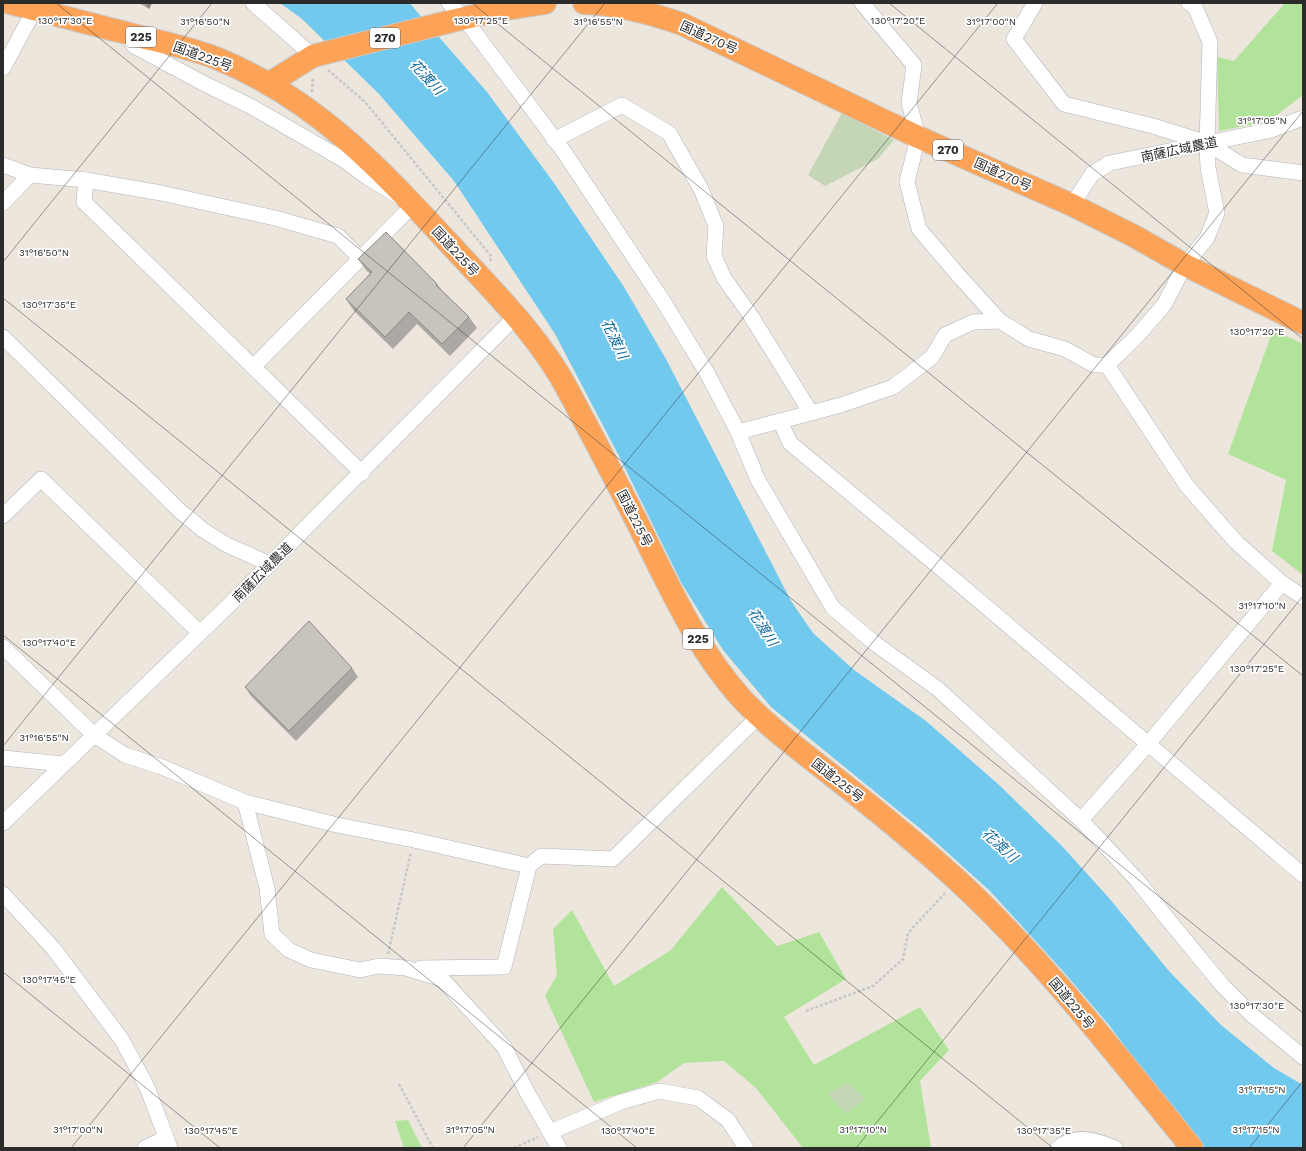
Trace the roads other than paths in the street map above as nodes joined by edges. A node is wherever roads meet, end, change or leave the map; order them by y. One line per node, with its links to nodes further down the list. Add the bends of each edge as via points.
1 (10, 3): 8 (highway, 国道225号 / 225)
2 (253, 3): 11 (street)
3 (544, 3): 9 (highway, 270)
4 (584, 3): 15 (highway, 国道270号 / 270, via 645,12 682,24)
5 (862, 3): 15 (street, via 914,65 909,103)
6 (1035, 3): 17 (street, via 1014,39 1064,104 1153,126)
7 (1188, 3): 17 (street, via 1195,7 1210,42)
8 (35, 10): 10 (highway, 国道225号 / 225); 12 (street)
9 (455, 14): 11 (highway, 270); 16 (street)
10 (125, 33): 13 (highway, 国道225号 / 225, via 215,58); 23 (street, via 134,46 252,107 344,160)
11 (318, 58): 13 (highway, 270)
12 (3, 68)
13 (268, 84): 23 (highway, 国道225号 / 225, via 292,97 331,125)
14 (1303, 118): 17 (street, 南薩広域農道, via 1271,130)
15 (918, 137): 24 (highway, 国道270号 / 270); 28 (street, via 907,182 919,228)
16 (554, 140): 33 (street, via 622,105 669,133 701,189 716,226 714,256 724,278 752,316); 35 (street, via 663,301 707,373)
17 (1207, 143): 19 (street, via 1242,165); 24 (street, 南薩広域農道, via 1110,163 1092,174); 26 (street, via 1208,168 1217,213 1207,238)
18 (3, 165): 20 (street)
19 (1303, 172)
20 (30, 175): 21 (street); 22 (street)
21 (86, 180): 25 (street, via 268,216 338,236); 32 (street, via 84,202)
22 (3, 203)
23 (413, 205): 25 (street); 27 (highway, 国道225号 / 225)
24 (1072, 206): 26 (highway, 国道270号 / 270, via 1134,236)
25 (360, 258): 32 (street)
26 (1185, 265): 29 (highway, 国道270号 / 270); 31 (street, via 1164,305)
27 (516, 316): 36 (street, 南薩広域農道); 43 (highway, 国道225号 / 225, via 566,386 702,645 726,680)
28 (1000, 321): 31 (street, via 1029,339 1065,349 1094,365); 33 (street, via 973,322 944,335 932,357 893,387)
29 (1303, 323)
30 (3, 337): 38 (street, via 180,511 227,546)
31 (1107, 365): 39 (street, via 1187,486 1236,542)
32 (254, 366): 36 (street)
33 (811, 413): 34 (street)
34 (780, 421): 35 (street); 45 (street, via 790,443)
35 (738, 432): 49 (street, via 758,480 833,608 873,642 938,689)
36 (362, 473): 38 (street, 南薩広域農道)
37 (3, 516): 41 (street, via 41,479)
38 (270, 564): 41 (street, 南薩広域農道)
39 (1282, 583): 40 (street); 45 (street)
40 (1303, 597)
41 (200, 633): 44 (street, 南薩広域農道)
42 (3, 647): 44 (street)
43 (759, 716): 51 (street, via 613,859 541,856); 63 (highway, 国道225号 / 225, via 870,805 957,880 1070,999)
44 (94, 736): 47 (street, 南薩広域農道); 48 (street, via 125,754)
45 (1148, 744): 49 (street); 52 (street)
46 (3, 758): 47 (street)
47 (63, 764): 50 (street, 南薩広域農道)
48 (245, 802): 51 (street, via 337,825); 54 (street, via 267,888 272,934 289,950 311,960 360,970)
49 (1082, 820): 55 (street, via 1138,880 1222,985 1252,1015)
50 (3, 823)
51 (529, 866): 54 (street, via 504,967)
52 (1303, 875)
53 (3, 894): 57 (street, via 53,948 122,1040 147,1087)
54 (406, 968): 56 (street, via 442,979 470,1008 504,1048)
55 (1303, 1057)
56 (550, 1132): 59 (street); 60 (street, via 622,1102 659,1091 698,1098 728,1120)
57 (168, 1143): 58 (street)
58 (145, 1148)
59 (559, 1148)
60 (746, 1148)
61 (1058, 1148): 62 (street, via 1063,1143 1087,1138)
62 (1115, 1148)
63 (1192, 1148)

